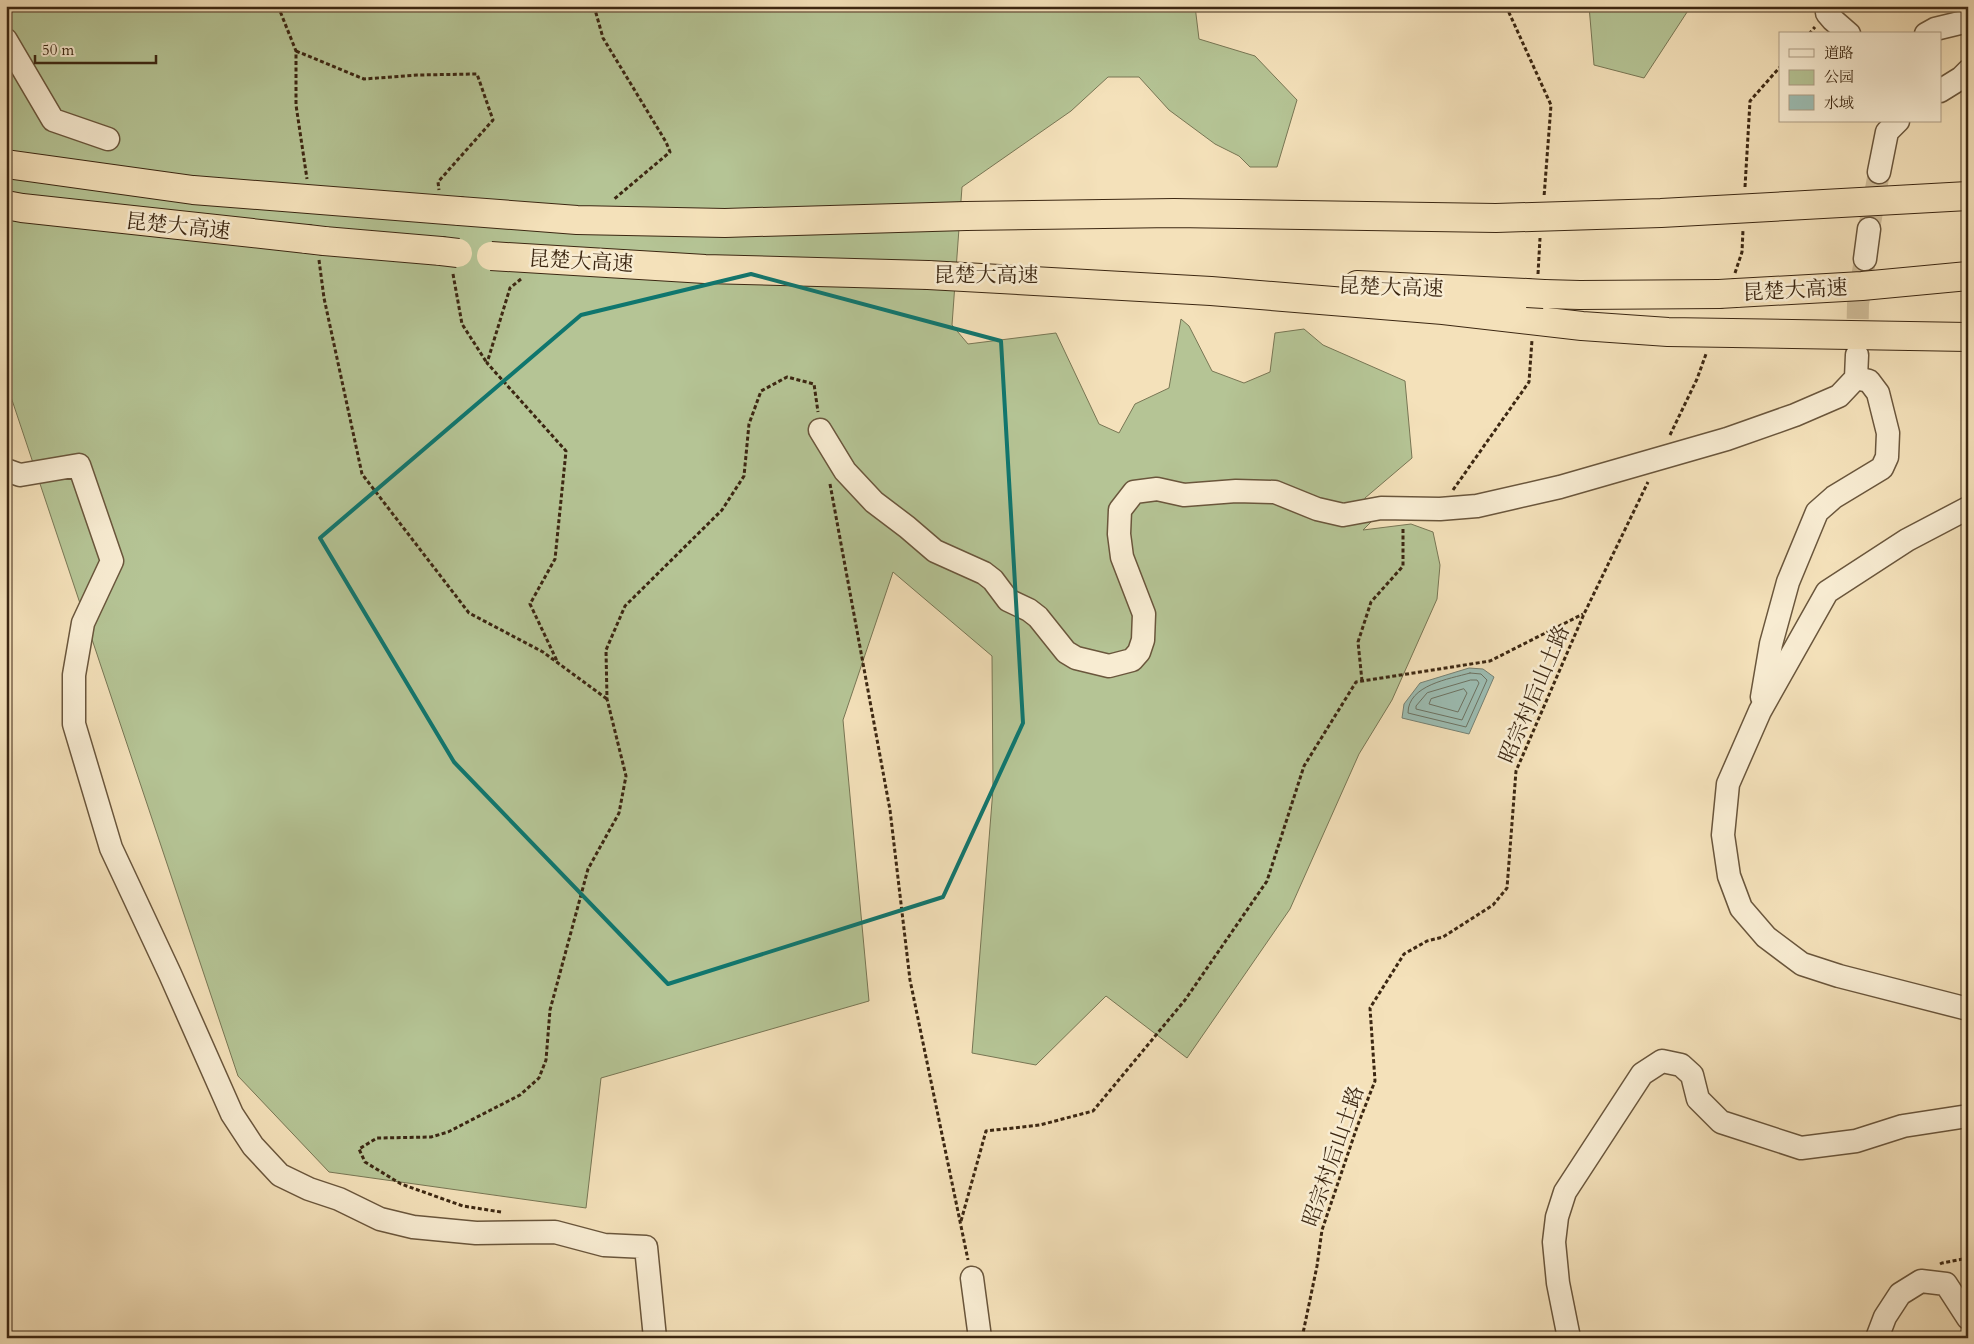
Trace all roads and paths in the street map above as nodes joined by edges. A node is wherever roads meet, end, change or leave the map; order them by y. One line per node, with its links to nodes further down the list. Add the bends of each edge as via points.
1 (278, 6): 9 (path)
2 (594, 6): 20 (path, via 603,38 670,152)
3 (1506, 6): 22 (path, via 1551,105)
4 (1827, 13): 6 (street)
5 (1968, 21): 7 (street)
6 (1847, 32)
7 (1930, 32)
8 (6, 40): 14 (street, via 53,120)
9 (296, 51): 17 (path, via 296,105); 21 (path, via 364,79 477,74 493,120 438,182)
10 (1779, 67): 18 (path, via 1750,101)
11 (1968, 71): 12 (street)
12 (1942, 89)
13 (1897, 122): 16 (street, via 1887,132)
14 (108, 139)
15 (10, 165): 21 (highway, 昆楚大高速, via 193,190)
16 (1879, 172)
17 (307, 180)
18 (1745, 188)
19 (1968, 196): 21 (highway, 昆楚大高速, bridge, via 1661,213 1496,218 1174,213 725,223 577,220)
20 (609, 204)
21 (450, 205)
22 (1543, 205)
23 (14, 206): 26 (highway, 昆楚大高速)
24 (1869, 229): 28 (street)
25 (1541, 236): 32 (path)
26 (317, 246): 27 (highway, 昆楚大高速); 44 (path, via 324,298 362,474 469,613)
27 (450, 257): 30 (highway, 昆楚大高速, bridge, via 491,256 705,268); 36 (path, via 462,324)
28 (1864, 260)
29 (525, 275): 36 (path, via 510,288)
30 (928, 275): 32 (highway, 昆楚大高速, via 1095,274); 34 (highway, via 1211,291 1668,332)
31 (1968, 276): 32 (highway, 昆楚大高速, via 1727,294 1580,296)
32 (1536, 290)
33 (1533, 332): 42 (path, via 1529,382)
34 (1968, 337)
35 (1857, 355): 37 (street)
36 (488, 363): 44 (path, via 566,451 555,559 530,604)
37 (1856, 378): 42 (street, via 1839,396 1819,406 1726,439 1560,486 1477,506); 47 (street, via 1869,381 1878,393 1888,434 1887,457 1882,468 1834,497 1817,512 1788,582 1770,644)
38 (820, 430): 42 (street, via 845,471 874,502 935,551 993,580 1008,600 1038,617 1066,652 1076,658 1109,666 1132,660 1140,652 1143,640 1144,614 1122,557 1119,534 1120,510 1134,492 1157,489 1184,495 1275,492 1317,509 1344,515 1381,508); 46 (path, via 814,384 787,377 761,391 749,424 744,476 722,510 626,606 606,650)
39 (6, 470): 56 (street, via 20,475 78,465 112,561 83,623 74,675 74,724 111,848 232,1114 253,1146 280,1175 380,1219 414,1227 476,1233 555,1232 604,1245 646,1247)
40 (829, 478): 51 (path, via 890,810 910,980)
41 (1968, 508): 47 (street, via 1907,540 1826,592)
42 (1440, 509)
43 (1396, 527): 45 (path, via 1404,527 1403,566 1371,602 1358,642)
44 (558, 663): 46 (path)
45 (1362, 682): 51 (path, via 1356,682 1304,766 1267,881 1185,1000 1092,1111 1040,1125 986,1131); 58 (path, 昭宗村后山土路, via 1490,662 1584,614 1516,771 1507,888 1493,905 1443,937 1427,941 1404,954 1370,1008 1375,1081 1322,1230)
46 (607, 700): 50 (path, via 626,776 619,813 588,869 550,1010 546,1060 539,1078 520,1095 448,1132 431,1137 377,1138 359,1149 365,1162 401,1184 463,1206)
47 (1760, 711): 48 (street, via 1728,784 1723,835 1729,876 1741,908 1766,937 1802,964)
48 (1968, 1009)
49 (1968, 1116): 59 (street, via 1903,1126 1856,1142 1801,1148 1721,1122 1698,1099 1692,1075 1681,1065 1662,1062 1642,1074 1565,1192 1554,1242)
50 (508, 1213)
51 (961, 1223): 54 (path)
52 (1961, 1259): 53 (path)
53 (1968, 1262)
54 (972, 1278): 57 (street)
55 (1968, 1318): 60 (street, via 1946,1284 1921,1281 1900,1294 1885,1317)
56 (655, 1338)
57 (980, 1338)
58 (1302, 1338)
59 (1569, 1338)
60 (1877, 1338)

